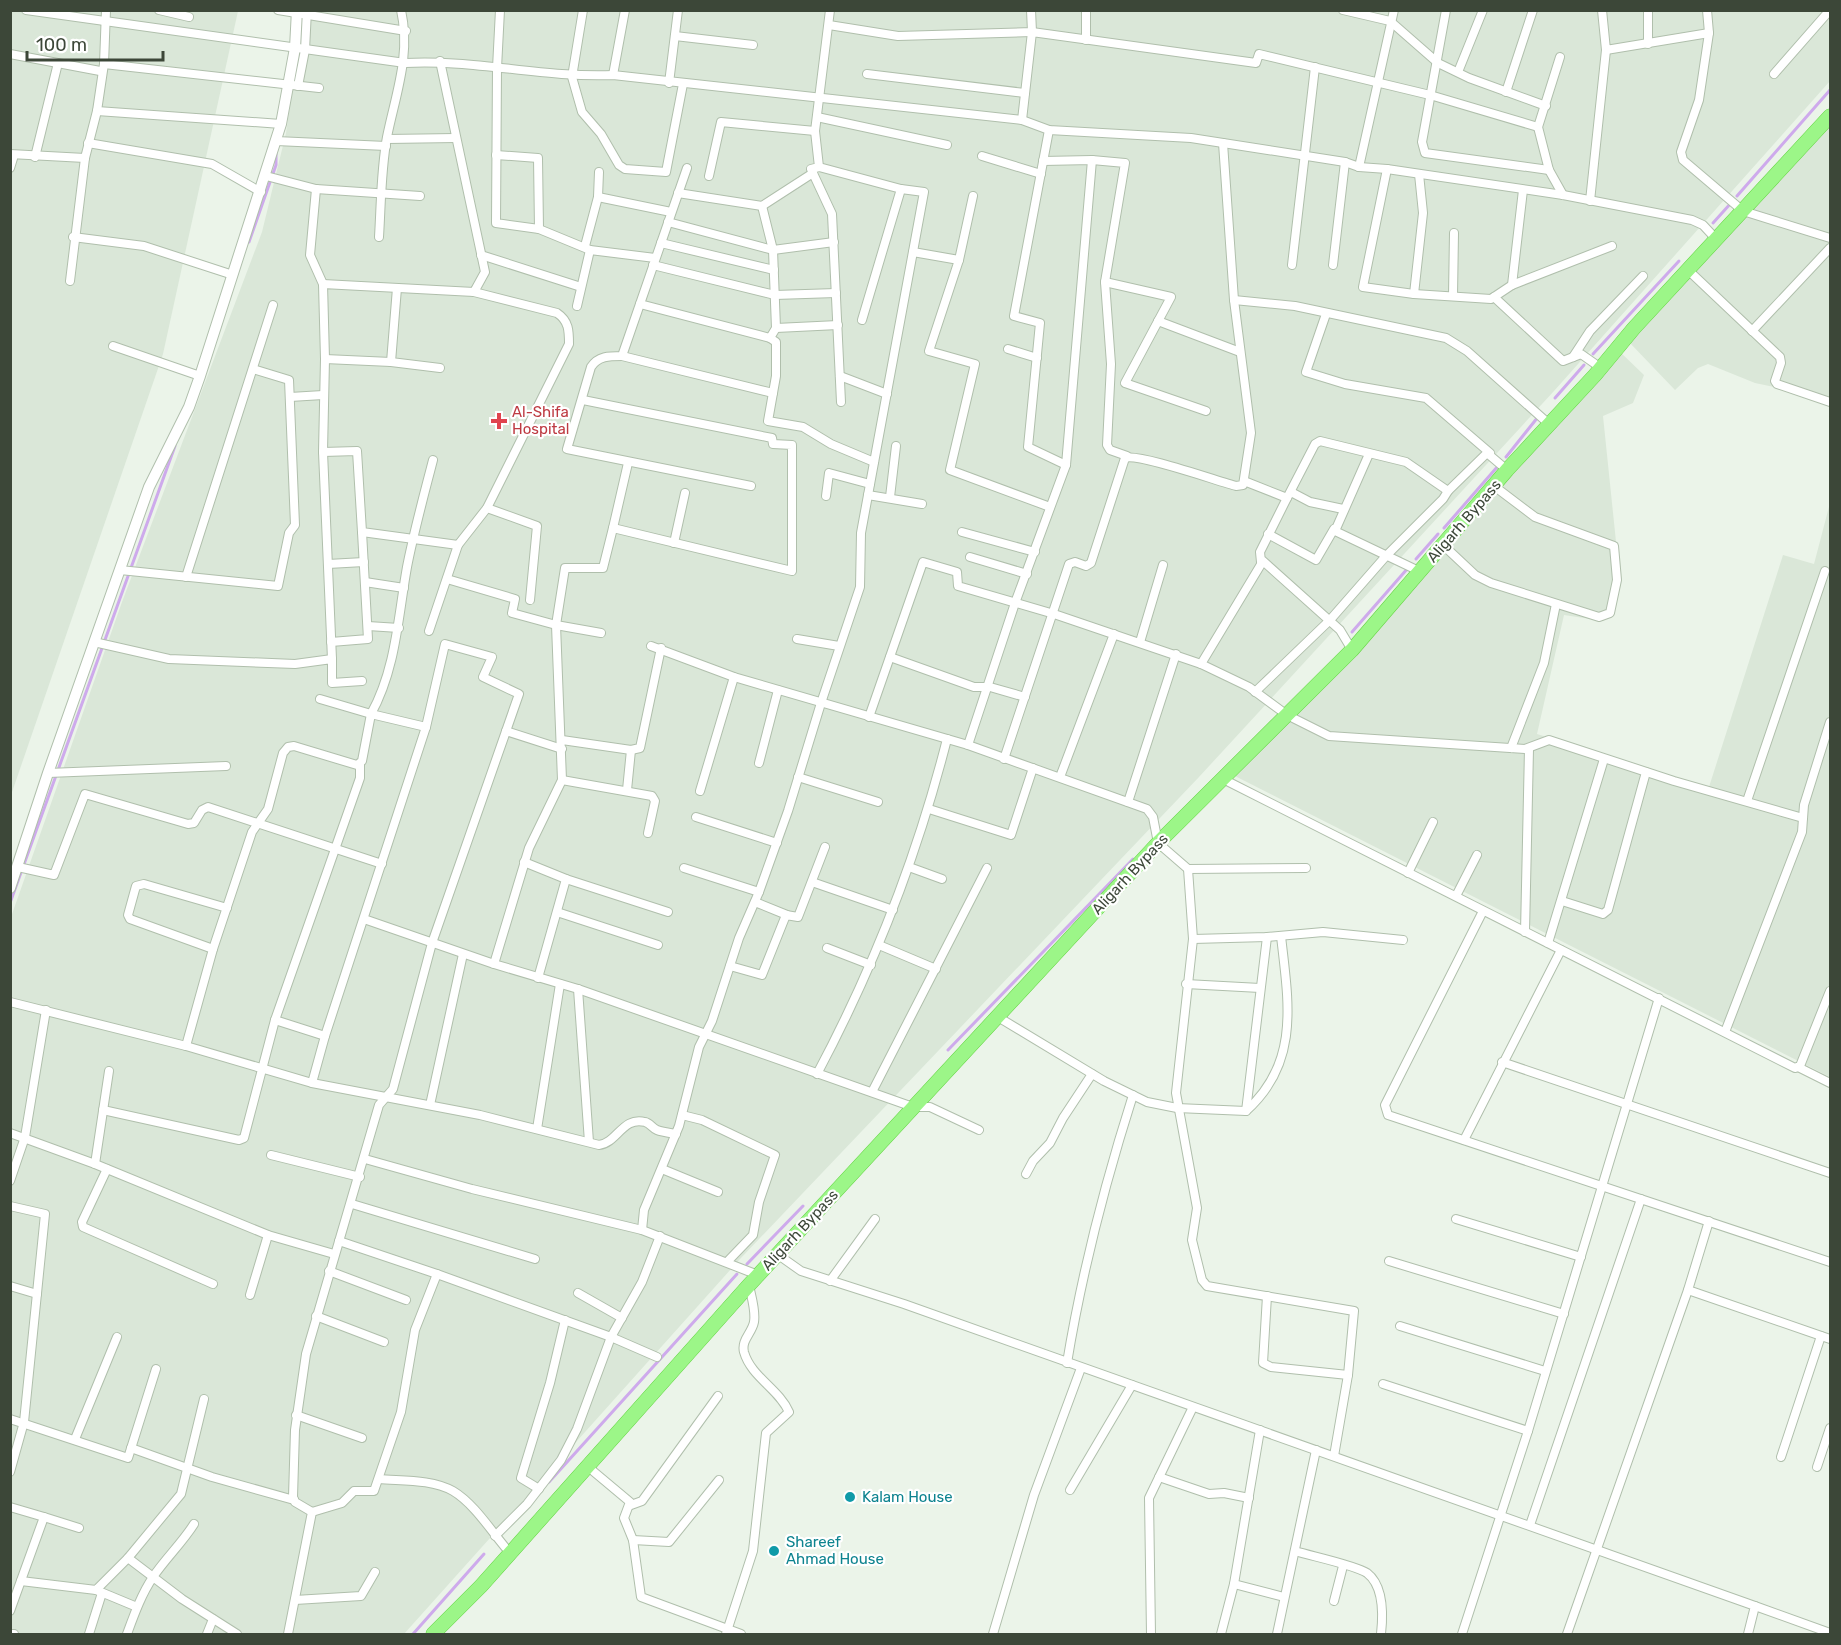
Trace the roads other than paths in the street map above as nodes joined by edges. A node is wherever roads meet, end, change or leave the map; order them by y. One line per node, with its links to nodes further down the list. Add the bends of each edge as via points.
1 (26, 10): 24 (street)
2 (106, 10): 24 (street)
3 (159, 10): 23 (street)
4 (278, 10): 22 (street)
5 (401, 10): 27 (street)
6 (500, 10): 44 (street)
7 (583, 10): 49 (street)
8 (625, 10): 48 (street)
9 (678, 10): 30 (street)
10 (830, 10): 26 (street)
11 (1031, 10): 28 (street)
12 (1086, 10): 31 (street)
13 (1343, 10): 25 (street)
14 (1394, 10): 25 (street)
15 (1446, 10): 41 (street)
16 (1484, 10): 45 (street)
17 (1533, 10): 56 (street)
18 (1602, 10): 35 (street)
19 (1648, 10): 32 (street)
20 (1707, 10): 29 (street)
21 (1830, 10): 47 (street)
22 (302, 13): 27 (street); 34 (street)
23 (189, 17)
24 (105, 21): 34 (street); 43 (street)
25 (1390, 21): 41 (street); 53 (street)
26 (829, 25): 28 (street, via 898,36); 59 (street)
27 (406, 31): 40 (street)
28 (1032, 32): 31 (street); 57 (street)
29 (1709, 33): 32 (street); 107 (street, via 1700,100 1681,156)
30 (675, 36): 33 (street); 50 (street)
31 (1086, 40): 42 (street, via 1256,63 1259,54)
32 (1648, 44): 35 (street)
33 (753, 45)
34 (300, 49): 40 (street); 51 (street); 54 (street)
35 (1606, 50): 105 (street)
36 (11, 57): 39 (street)
37 (1560, 57): 60 (street)
38 (440, 61): 40 (street); 44 (street); 69 (street)
39 (58, 63): 43 (street); 79 (street)
40 (405, 63): 71 (street)
41 (1438, 63): 45 (street); 58 (street)
42 (1315, 67): 53 (street); 78 (street)
43 (102, 68): 51 (street); 61 (street)
44 (497, 68): 49 (street); 76 (street)
45 (1458, 72): 56 (street)
46 (867, 74): 57 (street)
47 (1774, 74)
48 (613, 75): 49 (street); 50 (street)
49 (572, 77): 52 (street, via 582,112 619,165 625,169 666,172)
50 (669, 83): 52 (street)
51 (286, 84): 54 (street); 65 (street)
52 (683, 84): 59 (street)
53 (1378, 84): 58 (street); 84 (street)
54 (298, 86): 55 (street)
55 (319, 88)
56 (1506, 92): 60 (street)
57 (1025, 93): 64 (street)
58 (1430, 95): 66 (street); 89 (street, via 1422,142 1425,153)
59 (819, 99): 63 (street); 64 (street)
60 (1546, 106): 66 (street)
61 (97, 111): 65 (street); 72 (street)
62 (1830, 116): 107 (highway, Aligarh Bypass)
63 (817, 117): 68 (street); 74 (street)
64 (1022, 120): 67 (street)
65 (282, 124): 70 (street)
66 (1538, 127): 89 (street)
67 (1049, 130): 73 (street); 82 (street)
68 (816, 131): 88 (street); 94 (street, via 721,122)
69 (456, 138): 71 (street); 123 (street)
70 (276, 141): 71 (street); 93 (street)
71 (386, 142): 99 (street)
72 (88, 143): 80 (street); 98 (street, via 212,164)
73 (1223, 143): 78 (street); 144 (street)
74 (947, 146)
75 (12, 155): 79 (street); 85 (street)
76 (496, 155): 110 (street, via 496,223); 110 (street, via 538,158)
77 (982, 156): 91 (street)
78 (1304, 156): 83 (street); 126 (street)
79 (36, 157): 80 (street)
80 (85, 158): 112 (street)
81 (1092, 160): 82 (street); 133 (street, via 1125,164); 185 (street)
82 (1043, 161): 91 (street)
83 (1345, 162): 84 (street); 127 (street)
84 (1359, 167): 87 (street)
85 (10, 168)
86 (687, 168): 100 (street)
87 (1387, 169): 92 (street); 140 (street, via 1363,286)
88 (816, 170): 96 (street); 106 (street); 116 (street, via 832,214)
89 (1549, 170): 101 (street)
90 (599, 172): 104 (street)
91 (1041, 174): 159 (street, via 1014,316 1040,323)
92 (1419, 174): 97 (street); 140 (street, via 1424,213)
93 (266, 176): 95 (street); 98 (street)
94 (709, 176)
95 (316, 189): 99 (street); 134 (street, via 310,255)
96 (901, 189): 122 (street, via 924,192); 149 (street)
97 (1523, 190): 101 (street); 135 (street)
98 (261, 192): 130 (street)
99 (382, 192): 102 (street); 113 (street)
100 (678, 193): 106 (street); 108 (street)
101 (1563, 195): 105 (street)
102 (420, 196)
103 (973, 196): 124 (street)
104 (598, 197): 108 (street); 119 (street)
105 (1590, 201): 115 (street, via 1692,220)
106 (762, 206): 121 (street)
107 (1743, 211): 114 (street); 115 (highway, Aligarh Bypass)
108 (671, 212): 109 (street)
109 (668, 222): 117 (street); 121 (street)
110 (539, 229): 119 (street)
111 (1454, 233): 142 (street)
112 (73, 237): 130 (street, via 144,246); 132 (street)
113 (379, 237)
114 (1830, 238)
115 (1717, 240): 129 (highway, Aligarh Bypass)
116 (834, 242): 121 (street); 139 (street)
117 (661, 243): 125 (street); 128 (street)
118 (1612, 246): 135 (street)
119 (588, 248): 125 (street); 136 (street)
120 (1830, 248): 153 (street)
121 (773, 250): 128 (street)
122 (913, 252): 124 (street); 169 (street)
123 (481, 255): 136 (street); 138 (street, via 485,272)
124 (959, 260): 198 (street, via 930,351 975,364 950,470)
125 (654, 262): 141 (street); 145 (street)
126 (1292, 265)
127 (1333, 265)
128 (774, 270): 141 (street)
129 (1688, 270): 153 (street); 164 (highway, Aligarh Bypass)
130 (233, 275): 166 (street)
131 (1643, 276): 160 (street, via 1590,331)
132 (70, 281)
133 (1105, 282): 150 (street, via 1171,297); 181 (street, via 1111,364 1107,445)
134 (323, 284): 137 (street); 161 (street)
135 (1512, 285): 143 (street)
136 (581, 287): 147 (street)
137 (398, 288): 138 (street); 162 (street)
138 (474, 292): 199 (street, via 557,314 564,318 569,344)
139 (836, 293): 141 (street); 151 (street)
140 (1414, 294): 142 (street)
141 (775, 295): 152 (street)
142 (1453, 296): 143 (street)
143 (1494, 297): 160 (street, via 1563,361)
144 (1234, 300): 148 (street, via 1295,306); 157 (street)
145 (640, 304): 154 (street); 158 (street)
146 (273, 305): 165 (street)
147 (577, 306)
148 (1326, 314): 176 (street, via 1433,334 1455,343); 179 (street, via 1306,369 1308,373 1362,388 1426,398)
149 (862, 320)
150 (1158, 321): 157 (street); 175 (street, via 1125,383)
151 (838, 325): 152 (street); 167 (street)
152 (776, 327): 154 (street)
153 (1752, 331): 174 (street, via 1782,360 1775,376 1777,384)
154 (770, 338): 168 (street, via 776,342)
155 (113, 346): 166 (street)
156 (1008, 350): 159 (street)
157 (1239, 352): 187 (street, via 1251,433)
158 (622, 356): 168 (street); 172 (street, via 595,360)
159 (1037, 358): 185 (street, via 1028,447)
160 (1573, 358): 164 (street, via 1583,355)
161 (326, 359): 162 (street); 170 (street)
162 (391, 362): 163 (street)
163 (440, 368)
164 (1601, 368): 176 (highway, Aligarh Bypass)
165 (253, 369): 171 (street, via 289,380); 221 (street)
166 (200, 376): 217 (street, via 149,487)
167 (840, 376): 169 (street); 173 (street)
168 (773, 393): 183 (street, via 768,421 803,427)
169 (887, 394): 183 (street)
170 (323, 395): 171 (street); 178 (street)
171 (290, 397): 221 (street, via 295,525 289,533 278,586)
172 (583, 400): 184 (street, via 567,449); 207 (street, via 772,438 773,444 792,445 792,571)
173 (842, 402)
174 (1830, 402)
175 (1206, 411)
176 (1549, 424): 186 (highway, Aligarh Bypass)
177 (896, 446): 196 (street)
178 (323, 452): 203 (street, via 357,451); 215 (street)
179 (1490, 453): 186 (street); 191 (street, via 1485,453)
180 (1369, 454): 191 (street, via 1406,462); 194 (street, via 1317,442); 200 (street)
181 (1127, 456): 187 (street, via 1236,486); 228 (street, via 1091,563 1070,564)
182 (433, 460): 206 (street)
183 (874, 462): 188 (street)
184 (628, 463): 189 (street); 201 (street)
185 (1066, 465): 198 (street)
186 (1506, 470): 190 (highway, Aligarh Bypass)
187 (1244, 481): 194 (street)
188 (870, 484): 193 (street); 195 (street, via 829,473)
189 (751, 486)
190 (1494, 486): 208 (highway, Aligarh Bypass); 227 (street, via 1535,518 1614,546 1617,580 1610,613 1599,617)
191 (1448, 491): 211 (street)
192 (685, 493): 207 (street)
193 (868, 495): 196 (street); 241 (street, via 861,533 861,583)
194 (1289, 495): 200 (street); 205 (street)
195 (826, 496)
196 (890, 497): 197 (street)
197 (922, 504)
198 (1050, 507): 210 (street)
199 (487, 508): 209 (street); 225 (street, via 537,526)
200 (1343, 509): 202 (street)
201 (613, 528): 207 (street); 231 (street, via 603,568 565,568)
202 (1334, 529): 205 (street, via 1316,560); 211 (street)
203 (362, 532): 206 (street); 213 (street)
204 (962, 532): 210 (street)
205 (1268, 534): 214 (street, via 1260,552)
206 (414, 540): 209 (street); 224 (street)
207 (674, 543)
208 (1442, 544): 219 (highway, Aligarh Bypass); 227 (street, via 1484,580)
209 (458, 545): 222 (street)
210 (1035, 552): 220 (street)
211 (1386, 556): 219 (street); 229 (street)
212 (970, 557): 220 (street)
213 (364, 562): 215 (street); 223 (street)
214 (1261, 562): 229 (street); 247 (street)
215 (328, 564): 238 (street)
216 (1163, 565): 239 (street)
217 (120, 570): 221 (street); 237 (street)
218 (1825, 571): 282 (street)
219 (1421, 572): 243 (highway, Aligarh Bypass)
220 (1027, 573): 226 (street)
221 (186, 577)
222 (447, 579): 231 (street, via 515,599 512,613); 233 (street)
223 (365, 582): 224 (street); 230 (street)
224 (404, 588): 232 (street)
225 (530, 600)
226 (1015, 603): 228 (street); 245 (street, via 958,586 957,572 922,562); 250 (street)
227 (1556, 604): 265 (street, via 1546,657)
228 (1054, 614): 235 (street); 253 (street)
229 (1330, 620): 243 (street); 252 (street)
230 (368, 626): 232 (street); 238 (street, via 368,639 364,641)
231 (556, 626): 234 (street); 263 (street)
232 (399, 628): 256 (street)
233 (429, 631)
234 (601, 633)
235 (1114, 634): 239 (street); 277 (street)
236 (797, 639): 241 (street)
237 (94, 642): 246 (street, via 169,659 295,663); 275 (street)
238 (331, 642): 246 (street)
239 (1140, 642): 244 (street)
240 (651, 646): 242 (street)
241 (839, 646): 255 (street)
242 (661, 648): 248 (street); 267 (street, via 642,745)
243 (1352, 650): 257 (highway, Aligarh Bypass)
244 (1176, 654): 247 (street); 284 (street)
245 (890, 657): 250 (street, via 974,687); 258 (street)
246 (332, 659): 249 (street, via 332,683)
247 (1201, 663): 252 (street)
248 (734, 677): 251 (street); 281 (street)
249 (362, 681)
250 (987, 687): 253 (street); 264 (street)
251 (778, 690): 255 (street); 270 (street)
252 (1255, 692): 257 (street)
253 (1025, 697): 268 (street)
254 (320, 699): 256 (street)
255 (821, 703): 258 (street); 276 (street)
256 (371, 714): 260 (street); 271 (street)
257 (1287, 715): 265 (street, via 1339,738); 278 (highway, Aligarh Bypass)
258 (869, 717): 262 (street)
259 (1830, 722): 287 (street)
260 (426, 727): 261 (street, via 445,644 492,657 483,676 519,694); 297 (street)
261 (506, 731): 263 (street); 326 (street)
262 (947, 739): 264 (street); 285 (street)
263 (562, 744): 267 (street); 279 (street)
264 (968, 745): 268 (street)
265 (1511, 748): 266 (street)
266 (1529, 749): 269 (street, via 1549,740); 320 (street)
267 (631, 750): 280 (street)
268 (1004, 759): 273 (street)
269 (1604, 759): 274 (street); 311 (street)
270 (759, 763)
271 (360, 764): 288 (street, via 288,747); 293 (street, via 360,778)
272 (226, 766): 275 (street)
273 (1033, 768): 277 (street); 285 (street, via 1011,835)
274 (1646, 772): 282 (street); 311 (street, via 1608,910 1603,914)
275 (48, 773): 298 (street)
276 (798, 777): 283 (street); 291 (street)
277 (1060, 777): 284 (street)
278 (1221, 778): 292 (highway, Aligarh Bypass); 304 (street)
279 (562, 780): 280 (street); 296 (street)
280 (627, 790): 290 (street, via 655,798)
281 (700, 791)
282 (1747, 801): 287 (street)
283 (878, 802)
284 (1128, 802): 292 (street, via 1149,810)
285 (929, 809): 299 (street)
286 (696, 817): 291 (street)
287 (1803, 818): 348 (street, via 1799,840)
288 (260, 822): 293 (street); 298 (street, via 208,807 194,823 188,824 85,794 54,875); 313 (street, via 252,832)
289 (1433, 822): 304 (street)
290 (648, 833)
291 (777, 843): 309 (street)
292 (1158, 843): 303 (street); 346 (highway, Aligarh Bypass)
293 (334, 847): 297 (street); 347 (street)
294 (825, 847): 307 (street)
295 (1477, 855): 310 (street)
296 (524, 862): 305 (street); 333 (street)
297 (382, 864): 319 (street)
298 (18, 867): 308 (street)
299 (909, 867): 306 (street); 314 (street)
300 (684, 868): 309 (street)
301 (987, 868): 336 (street)
302 (1306, 868): 303 (street)
303 (1188, 869): 323 (street)
304 (1408, 873): 310 (street)
305 (566, 879): 316 (street); 317 (street)
306 (942, 879)
307 (812, 882): 314 (street); 318 (street, via 797,918)
308 (10, 888)
309 (759, 892): 312 (street)
310 (1456, 897): 315 (street)
311 (1562, 901): 325 (street)
312 (755, 902): 318 (street); 335 (street)
313 (227, 908): 330 (street); 330 (street, via 144,884 136,886 130,919)
314 (893, 910): 328 (street)
315 (1483, 911): 320 (street); 375 (street, via 1385,1105 1393,1117)
316 (557, 912): 327 (street); 337 (street)
317 (668, 912)
318 (787, 915): 335 (street, via 762,975)
319 (364, 919): 326 (street); 350 (street)
320 (1525, 932): 325 (street)
321 (1281, 936): 322 (street); 324 (street, via 1328,932); 368 (street, via 1288,1034 1277,1067)
322 (1267, 937): 323 (street); 340 (street)
323 (1193, 939): 339 (street)
324 (1402, 940)
325 (1548, 943): 331 (street)
326 (432, 944): 332 (street); 362 (street, via 393,1089)
327 (658, 945)
328 (879, 945): 334 (street); 336 (street)
329 (827, 948): 334 (street)
330 (213, 949): 351 (street)
331 (1561, 950): 343 (street); 352 (street)
332 (463, 954): 333 (street); 363 (street)
333 (494, 964): 337 (street)
334 (871, 965): 356 (street)
335 (730, 966): 349 (street)
336 (936, 969): 360 (street)
337 (538, 978): 338 (street)
338 (560, 984): 341 (street); 370 (street)
339 (1186, 984): 340 (street); 366 (street)
340 (1260, 988): 368 (street)
341 (578, 989): 349 (street); 376 (street)
342 (1830, 991): 353 (street)
343 (1659, 998): 348 (street); 364 (street)
344 (10, 1002): 345 (street)
345 (46, 1010): 351 (street); 374 (street)
346 (998, 1017): 357 (street); 365 (highway, Aligarh Bypass)
347 (275, 1020): 350 (street); 354 (street)
348 (1725, 1032): 353 (street)
349 (705, 1034): 356 (street); 369 (street)
350 (325, 1035): 358 (street)
351 (186, 1046): 354 (street)
352 (1502, 1062): 364 (street); 375 (street)
353 (1798, 1067): 359 (street)
354 (264, 1070): 358 (street); 367 (street, via 242,1140)
355 (109, 1071): 367 (street)
356 (817, 1074): 360 (street)
357 (1092, 1074): 361 (street); 383 (street)
358 (312, 1083): 362 (street)
359 (1830, 1083)
360 (872, 1092): 365 (street)
361 (1133, 1095): 366 (street); 428 (street, via 1082,1280)
362 (386, 1097): 363 (street); 378 (street, via 379,1105)
363 (430, 1105): 370 (street)
364 (1625, 1106): 382 (street); 386 (street)
365 (913, 1107): 371 (street, via 930,1107); 399 (highway, Aligarh Bypass)
366 (1177, 1108): 368 (street); 415 (street, via 1197,1208 1192,1240 1202,1280 1211,1288)
367 (103, 1110): 379 (street)
368 (1246, 1111)
369 (682, 1115): 373 (street); 403 (street, via 702,1120 775,1155 753,1235)
370 (537, 1129): 376 (street)
371 (979, 1130)
372 (10, 1133): 374 (street)
373 (676, 1134): 376 (street, via 634,1122 604,1144); 381 (street)
374 (24, 1137): 379 (street); 385 (street)
375 (1464, 1140): 386 (street)
376 (589, 1143)
377 (271, 1155): 384 (street)
378 (365, 1159): 384 (street); 394 (street)
379 (95, 1164): 380 (street)
380 (108, 1169): 395 (street); 409 (street, via 83,1227)
381 (662, 1169): 387 (street); 394 (street, via 644,1210)
382 (1830, 1173)
383 (1026, 1174)
384 (360, 1177): 389 (street)
385 (10, 1181)
386 (1602, 1186): 388 (street); 400 (street)
387 (718, 1192)
388 (1641, 1200): 393 (street); 467 (street)
389 (352, 1204): 397 (street); 401 (street)
390 (10, 1206): 413 (street, via 45,1214)
391 (875, 1219): 408 (street)
392 (1456, 1219): 400 (street)
393 (1709, 1221): 404 (street); 411 (street)
394 (642, 1230): 396 (street)
395 (268, 1235): 398 (street); 414 (street)
396 (660, 1236): 403 (street); 419 (street, via 642,1282)
397 (339, 1241): 398 (street); 406 (street)
398 (334, 1254): 405 (street)
399 (777, 1254): 407 (highway, Aligarh Bypass); 408 (street, via 801,1271)
400 (1581, 1257): 417 (street)
401 (535, 1259)
402 (1389, 1261): 417 (street)
403 (727, 1262): 407 (street)
404 (1830, 1262)
405 (329, 1271): 416 (street); 418 (street)
406 (437, 1274): 420 (street); 455 (street, via 415,1330 401,1412)
407 (753, 1280): 450 (highway, Aligarh Bypass); 488 (street, via 755,1316 744,1344 745,1354 789,1412 766,1433 753,1551)
408 (830, 1281): 428 (street)
409 (213, 1284)
410 (10, 1286): 413 (street)
411 (1688, 1290): 422 (street); 471 (street)
412 (578, 1293): 419 (street)
413 (37, 1294): 440 (street)
414 (250, 1295)
415 (1267, 1296): 432 (street, via 1354,1311); 432 (street, via 1263,1363)
416 (406, 1300)
417 (1564, 1314): 431 (street)
418 (316, 1316): 426 (street); 438 (street)
419 (622, 1318): 424 (street)
420 (565, 1320): 424 (street); 457 (street, via 521,1478)
421 (1400, 1326): 431 (street)
422 (1821, 1336): 425 (street); 449 (street)
423 (117, 1337): 445 (street)
424 (611, 1337): 427 (street); 457 (street, via 577,1429 559,1464)
425 (1830, 1339)
426 (384, 1342)
427 (657, 1358)
428 (1067, 1363): 429 (street)
429 (1081, 1368): 434 (street); 497 (street, via 1034,1495)
430 (156, 1369): 446 (street)
431 (1545, 1371): 443 (street)
432 (1348, 1374): 448 (street)
433 (1383, 1384): 443 (street)
434 (1131, 1385): 437 (street); 458 (street)
435 (718, 1396): 461 (street, via 642,1501)
436 (204, 1399): 451 (street)
437 (1194, 1407): 442 (street); 454 (street)
438 (296, 1415): 444 (street); 460 (street)
439 (10, 1419): 440 (street)
440 (24, 1422): 445 (street); 453 (street)
441 (1830, 1428): 452 (street)
442 (1260, 1430): 447 (street); 459 (street)
443 (1528, 1431): 464 (street)
444 (362, 1438)
445 (75, 1439): 446 (street, via 128,1458)
446 (131, 1448): 451 (street)
447 (1316, 1450): 448 (street); 472 (street)
448 (1334, 1456): 464 (street)
449 (1781, 1457)
450 (587, 1466): 461 (street); 473 (highway, Aligarh Bypass)
451 (188, 1467): 460 (street); 474 (street, via 177,1501)
452 (1817, 1467)
453 (10, 1472)
454 (1159, 1476): 459 (street, via 1209,1494); 498 (street, via 1148,1506 1152,1545)
455 (379, 1479): 463 (street, via 373,1493 354,1491 342,1503); 469 (street, via 427,1483 453,1491)
456 (719, 1480): 470 (street, via 669,1542)
457 (538, 1489): 469 (street)
458 (1070, 1490)
459 (1249, 1498): 479 (street)
460 (294, 1500): 463 (street)
461 (631, 1505): 470 (street, via 624,1518)
462 (10, 1507): 465 (street)
463 (312, 1512): 482 (street)
464 (1500, 1515): 467 (street); 502 (street)
465 (44, 1517): 468 (street); 478 (street)
466 (194, 1524): 477 (street)
467 (1530, 1526): 471 (street)
468 (79, 1528)
469 (495, 1536): 473 (street)
470 (633, 1540): 488 (street, via 641,1597)
471 (1597, 1548): 484 (street); 503 (street)
472 (1295, 1551): 475 (street); 481 (street)
473 (510, 1553): 495 (highway, Aligarh Bypass)
474 (128, 1558): 477 (street); 480 (street)
475 (1343, 1566): 483 (street); 501 (street, via 1367,1573 1377,1587 1382,1607)
476 (375, 1572): 482 (street, via 361,1596)
477 (153, 1577): 485 (street); 487 (street)
478 (21, 1581): 480 (street); 486 (street)
479 (1234, 1584): 481 (street); 499 (street)
480 (99, 1591): 485 (street); 490 (street)
481 (1284, 1597): 500 (street)
482 (295, 1600): 494 (street)
483 (1334, 1601)
484 (1755, 1606): 489 (street); 504 (street)
485 (137, 1607): 491 (street)
486 (10, 1611)
487 (213, 1619): 492 (street); 493 (street)
488 (727, 1632): 496 (street)
489 (1830, 1633)
490 (89, 1635)
491 (127, 1635)
492 (207, 1635)
493 (237, 1635)
494 (288, 1635)
495 (433, 1635)
496 (741, 1635)
497 (993, 1635)
498 (1151, 1635)
499 (1221, 1635)
500 (1277, 1635)
501 (1381, 1635)
502 (1462, 1635)
503 (1568, 1635)
504 (1748, 1635)

